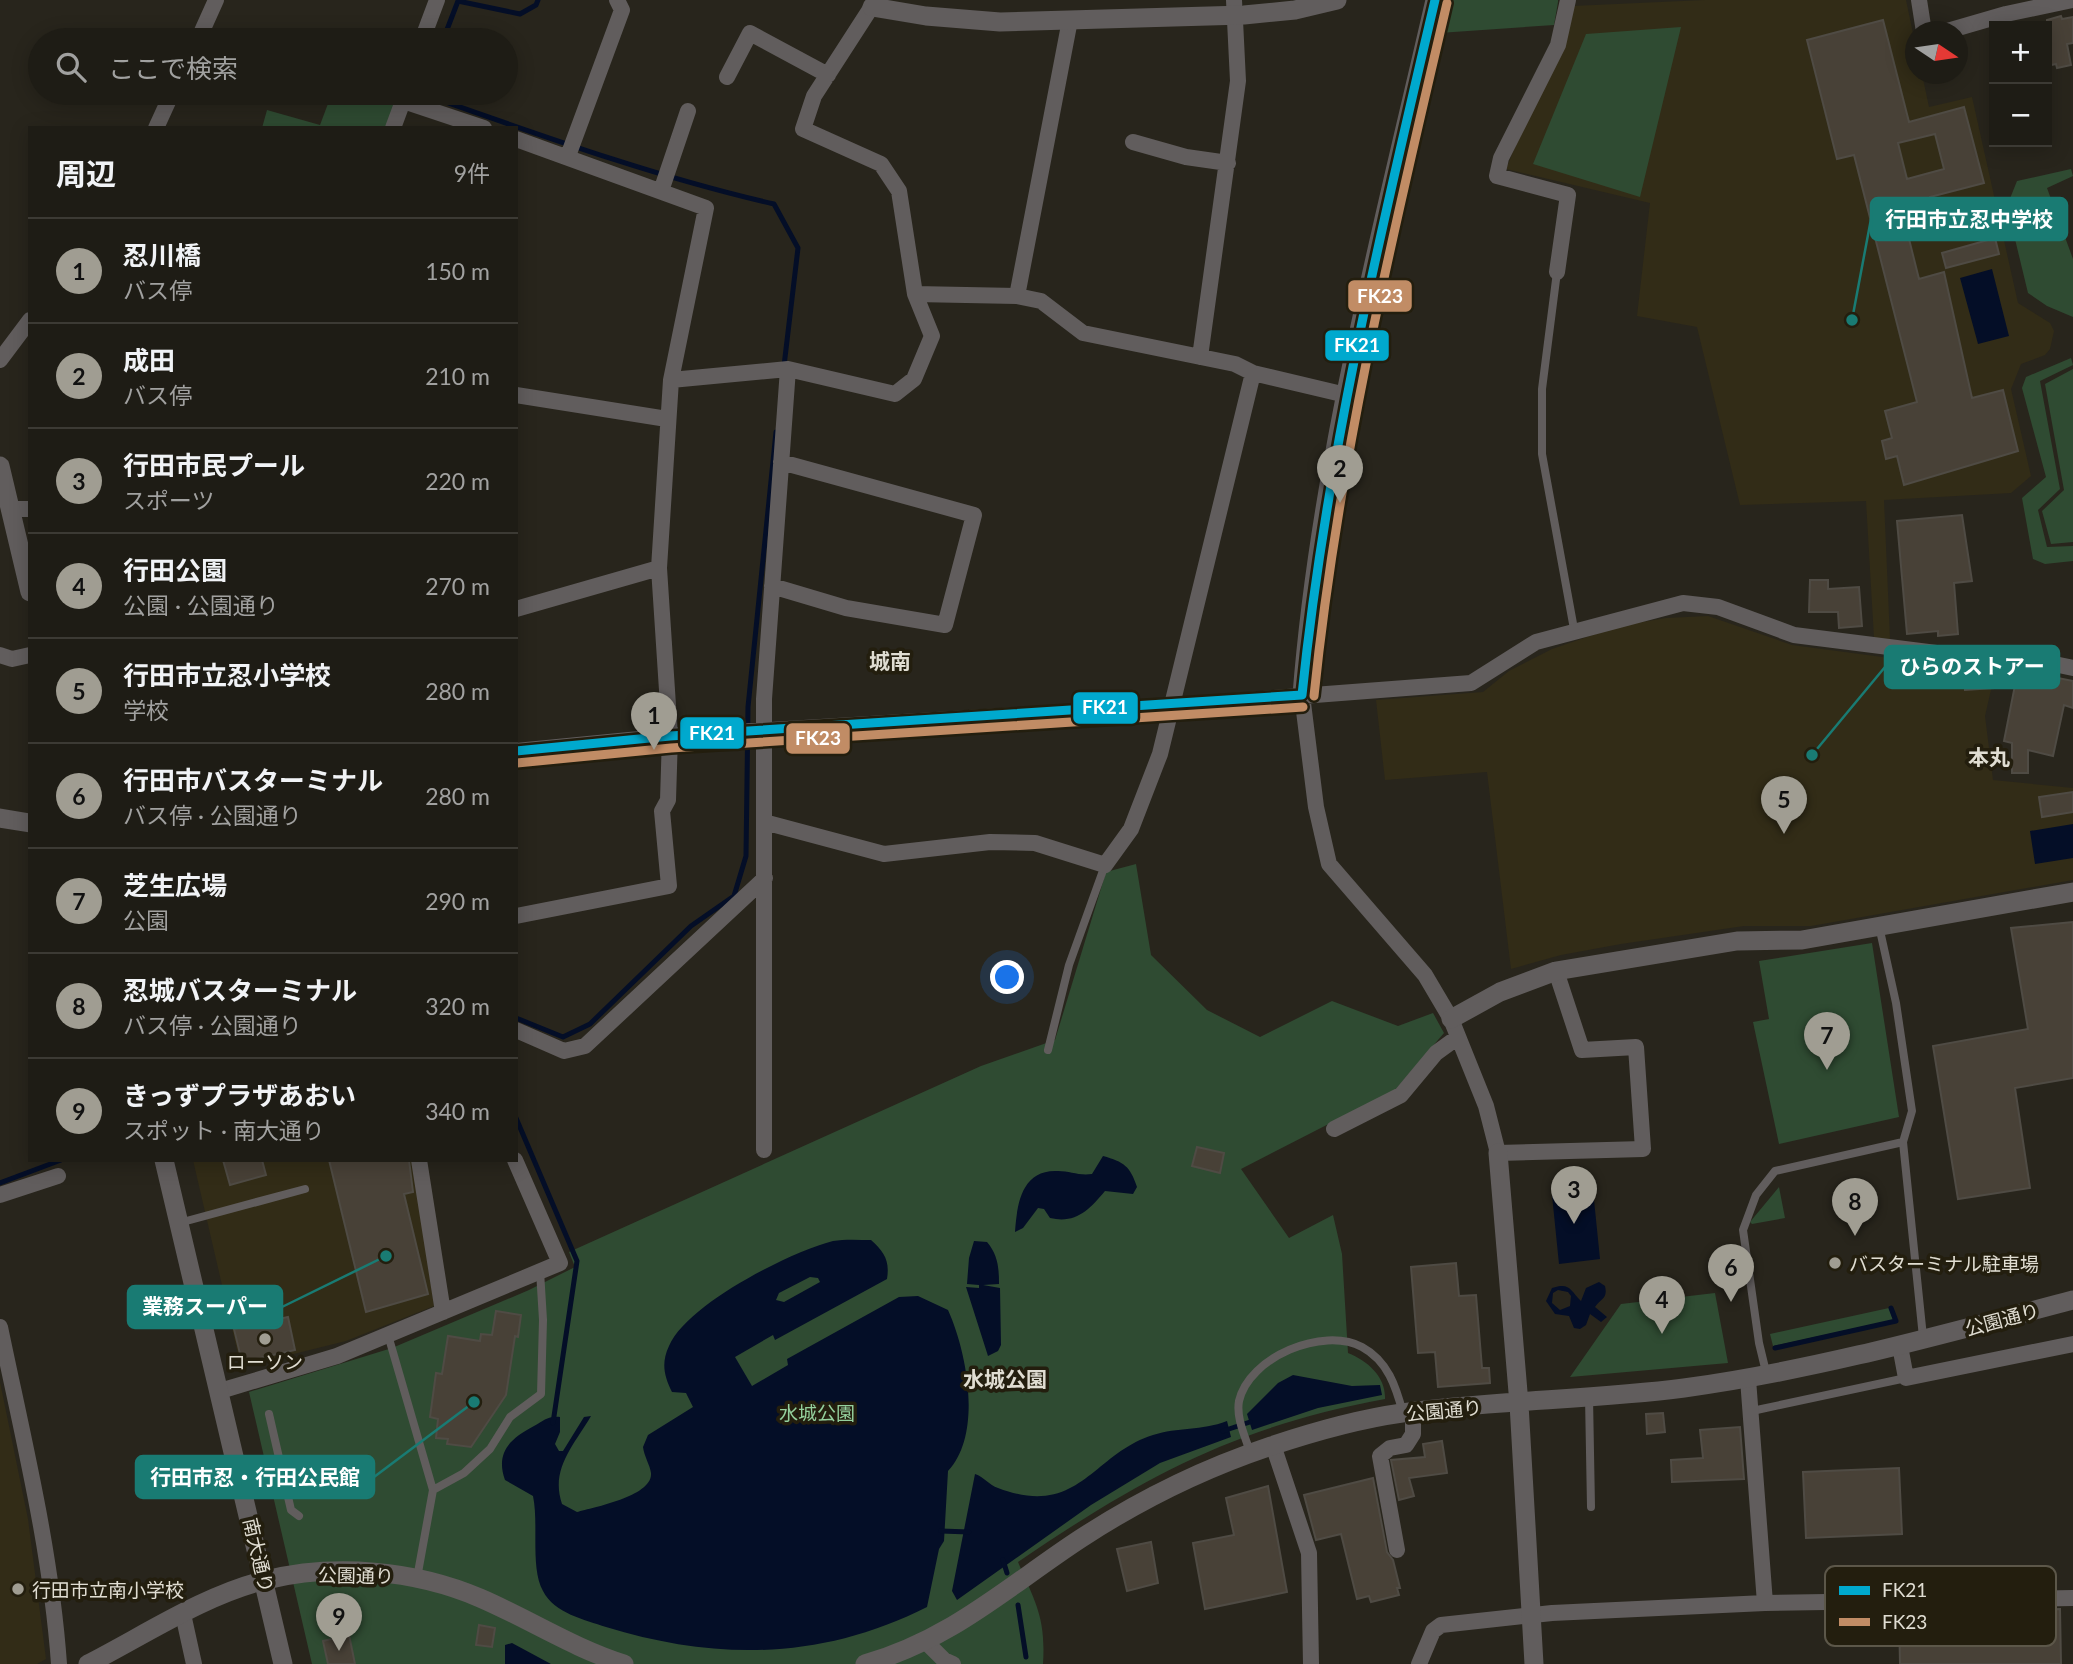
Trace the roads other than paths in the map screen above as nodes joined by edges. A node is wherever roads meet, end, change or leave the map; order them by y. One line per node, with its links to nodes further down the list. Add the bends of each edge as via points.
1 (216, 0): 14 (street)
2 (437, 0): 15 (street)
3 (617, 0): 27 (street, via 621,10)
4 (1337, 0): 10 (street, via 1295,10)
5 (1434, 0): 40 (street)
6 (1568, 0): 30 (street, via 1558,45 1501,158 1497,176 1568,195)
7 (1919, 0): 12 (street)
8 (2072, 0): 13 (street)
9 (874, 4): 11 (street, via 1000,22); 16 (street)
10 (1233, 8): 11 (street); 28 (street, via 1238,81)
11 (1070, 20): 32 (street)
12 (1922, 21)
13 (1968, 25)
14 (203, 28)
15 (426, 28)
16 (828, 75): 17 (street, via 750,33); 31 (street, via 814,96 803,129 881,164 900,191)
17 (727, 77)
18 (167, 105): 22 (street)
19 (402, 105): 23 (street)
20 (425, 105): 24 (street)
21 (688, 111): 29 (street)
22 (157, 126)
23 (394, 126)
24 (479, 126)
25 (518, 140): 27 (street)
26 (1133, 142): 28 (street)
27 (568, 156): 29 (street)
28 (1228, 163): 34 (street)
29 (661, 191): 38 (street, via 706,208)
30 (1557, 272): 49 (lane, via 1542,389 1542,454)
31 (915, 294): 32 (street); 36 (street, via 932,336 914,379 895,394)
32 (1017, 296): 34 (street, via 1041,301 1083,333)
33 (26, 330): 35 (street)
34 (1200, 357): 37 (street)
35 (0, 360)
36 (788, 369): 38 (street); 42 (street)
37 (1253, 373): 40 (street); 54 (street)
38 (671, 380): 41 (street)
39 (518, 395): 41 (street)
40 (1346, 395): 53 (street, via 1307,634)
41 (667, 419): 45 (street)
42 (781, 462): 47 (street); 47 (street, via 974,515 946,625 846,608)
43 (0, 466): 44 (street)
44 (21, 509): 46 (street)
45 (659, 568): 48 (street); 56 (street)
46 (28, 574)
47 (772, 586): 55 (street)
48 (518, 608)
49 (1574, 629): 52 (street, via 1683,603 1718,607 1794,635 1959,656 2011,655); 53 (street, via 1536,642 1471,682)
50 (0, 654): 51 (street, via 12,659)
51 (28, 655)
52 (2073, 668)
53 (1302, 695): 54 (street); 67 (street, via 1316,807 1329,864 1424,975)
54 (1170, 706): 55 (street); 61 (street, via 1160,754 1131,829)
55 (764, 732): 56 (street); 59 (street)
56 (670, 736): 57 (street); 64 (street, via 668,800 662,811 670,886)
57 (518, 751)
58 (0, 818): 60 (street)
59 (764, 822): 61 (street, via 884,854 990,842 1035,844); 62 (street)
60 (28, 823)
61 (1105, 865): 69 (lane, via 1069,965)
62 (765, 878): 68 (street, via 585,1046 564,1051); 72 (street)
63 (2073, 892): 65 (street)
64 (518, 916)
65 (1879, 926): 66 (street, via 1802,940 1737,941); 71 (lane, via 1912,1111)
66 (1556, 971): 67 (street, via 1500,992); 73 (street, via 1582,1050 1636,1047 1643,1149)
67 (1454, 1028): 70 (street, via 1401,1095); 73 (street, via 1486,1106)
68 (518, 1031)
69 (1048, 1050)
70 (1334, 1129)
71 (1903, 1142): 86 (lane); 89 (lane, via 1775,1171 1756,1195 1743,1230 1759,1343)
72 (764, 1150)
73 (1497, 1153): 93 (street)
74 (164, 1162): 80 (street, 南大通り)
75 (419, 1162): 83 (street)
76 (516, 1162): 81 (street, via 560,1263)
77 (58, 1176): 79 (street)
78 (305, 1189): 80 (lane)
79 (0, 1195)
80 (179, 1223): 91 (street, 南大通り)
81 (540, 1271): 83 (street); 99 (lane, via 541,1394 510,1417 490,1449 464,1473)
82 (2073, 1300): 86 (street, 公園通り)
83 (443, 1312): 85 (street)
84 (0, 1327): 110 (street, via 55,1608)
85 (388, 1335): 91 (street, via 337,1356); 99 (lane)
86 (1924, 1339): 88 (street, 公園通り)
87 (2073, 1344): 90 (street)
88 (1900, 1346): 89 (street, 公園通り); 90 (street)
89 (1757, 1377): 92 (street, 公園通り); 94 (street)
90 (1906, 1378): 94 (lane)
91 (220, 1391): 104 (street, 南大通り)
92 (1589, 1397): 93 (street, 公園通り); 100 (lane)
93 (1520, 1404): 95 (street, 公園通り); 108 (street)
94 (1752, 1411): 106 (street)
95 (1408, 1413): 97 (lane, via 1396,1384 1380,1361 1363,1348 1332,1341 1298,1347 1272,1357 1246,1381 1238,1415); 98 (street, 公園通り); 102 (street, via 1413,1434 1406,1445 1380,1456)
96 (270, 1415): 101 (lane, via 291,1510)
97 (1248, 1445): 98 (street, 公園通り); 109 (street, 公園通り, via 1090,1534 981,1611)
98 (1273, 1446): 117 (street, via 1309,1552)
99 (433, 1490): 103 (lane)
100 (1591, 1507)
101 (299, 1517)
102 (1397, 1550)
103 (417, 1578): 104 (street, 公園通り, via 351,1572); 114 (street, 公園通り, via 479,1598 559,1639)
104 (265, 1580): 107 (street, 公園通り); 113 (street, 南大通り)
105 (1825, 1603): 106 (street)
106 (1765, 1604): 108 (street)
107 (183, 1614): 111 (street, 公園通り); 112 (street)
108 (1532, 1614): 118 (street, via 1441,1625 1433,1631); 119 (street)
109 (925, 1641): 115 (street, 公園通り); 116 (street)
110 (59, 1664)
111 (89, 1664)
112 (194, 1664)
113 (284, 1664)
114 (625, 1664)
115 (864, 1664)
116 (953, 1664)
117 (1311, 1664)
118 (1419, 1664)
119 (1534, 1664)

